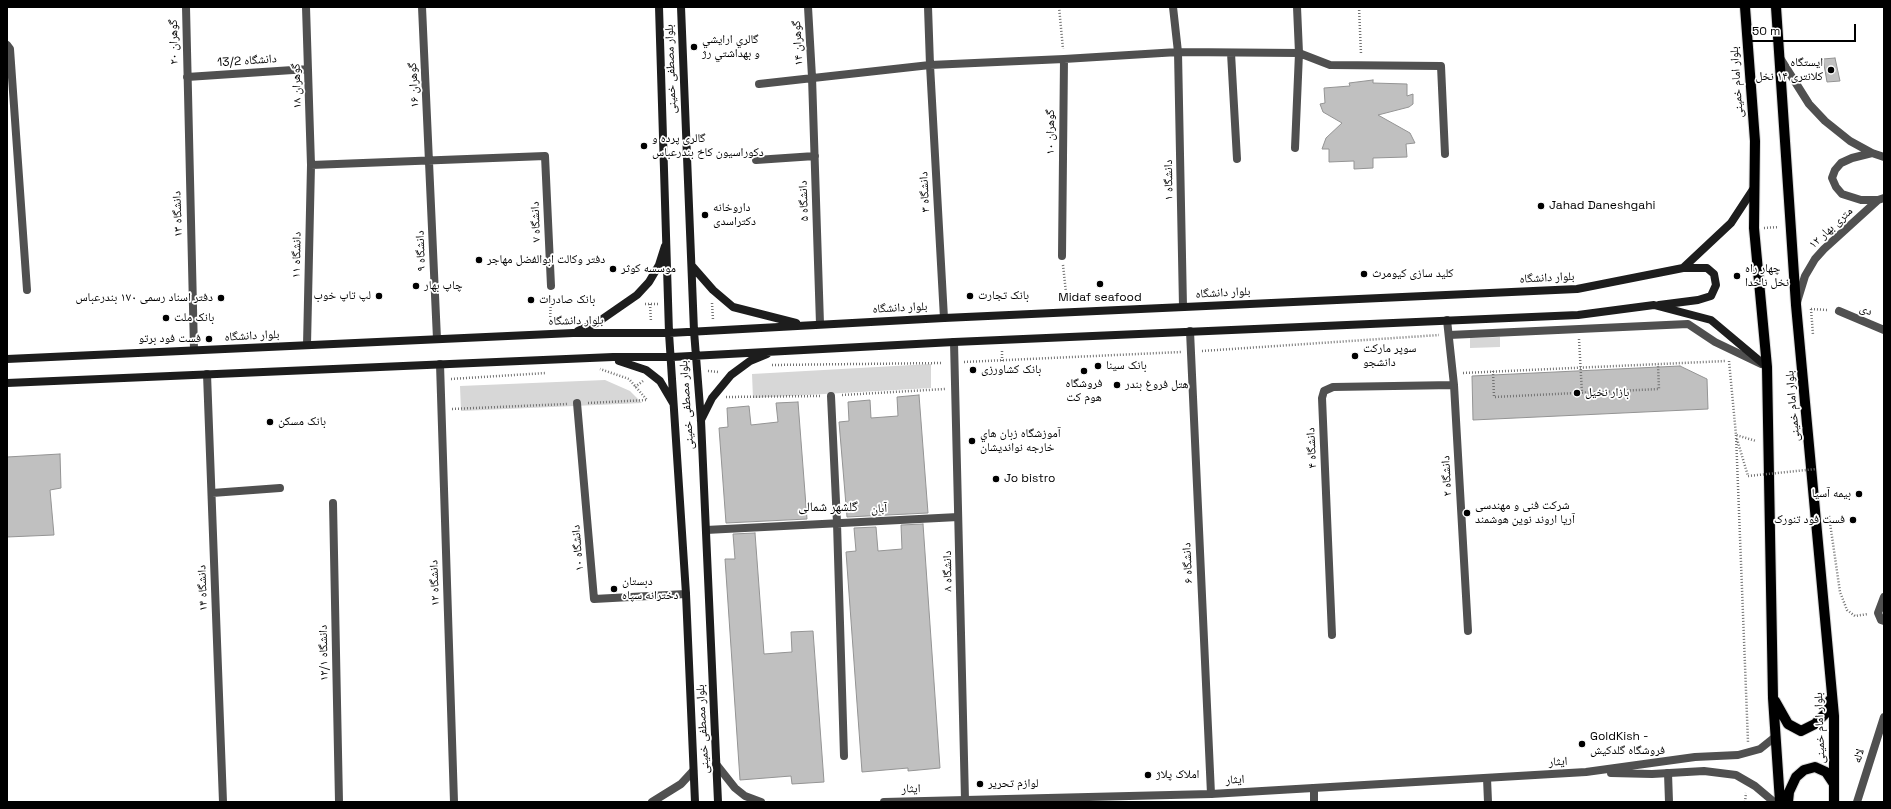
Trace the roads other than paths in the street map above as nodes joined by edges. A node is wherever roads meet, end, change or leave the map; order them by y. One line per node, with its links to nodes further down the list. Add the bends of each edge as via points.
1 (186, 7): 20 (street, گوهران ۲۰)
2 (306, 7): 19 (street, گوهران ۱۸)
3 (422, 7): 30 (street, گوهران ۱۶)
4 (659, 7): 34 (main road, بلوار مصطفی خمینی)
5 (681, 7): 36 (main road, بلوار مصطفی خمینی)
6 (808, 7): 21 (street, گوهران ۱۴)
7 (928, 7): 18 (street, دانشگاه ۳)
8 (1173, 7): 13 (street, دانشگاه ۱)
9 (1297, 7): 15 (street)
10 (1746, 7): 32 (main road, بلوار امام خمینی, via 1755,141)
11 (1776, 7): 16 (main road, بلوار امام خمینی)
12 (7, 45): 39 (street, via 10,50)
13 (1178, 52): 14 (street); 17 (street); 41 (street, دانشگاه ۱)
14 (1232, 53): 15 (street); 28 (street)
15 (1299, 54): 23 (street); 25 (street, via 1330,65 1440,66)
16 (1780, 58): 24 (street, via 1809,104 1825,121 1850,141); 42 (main road, بلوار امام خمینی)
17 (1064, 59): 18 (street); 35 (street, گوهران ۱۰)
18 (930, 65): 21 (street); 44 (street, دانشگاه ۳)
19 (308, 69): 20 (street, دانشگاه 13/2); 31 (street, گوهران ۱۸)
20 (187, 77): 57 (street, دانشگاه ۱۳)
21 (812, 78): 22 (street); 26 (street, دانشگاه ۵)
22 (759, 84)
23 (1295, 148)
24 (1872, 153): 27 (street); 33 (street, via 1841,163 1832,178 1842,194 1861,200)
25 (1445, 154)
26 (815, 156): 29 (street); 46 (street, دانشگاه ۵)
27 (1884, 157)
28 (1237, 159)
29 (756, 160)
30 (429, 161): 31 (street); 38 (street, دانشگاه ۷, via 545,156); 54 (street, دانشگاه ۹)
31 (311, 165): 56 (street, دانشگاه ۱۱)
32 (1755, 187): 37 (main road, via 1731,223); 64 (main road, بلوار امام خمینی, via 1754,228)
33 (1881, 199): 42 (street, ۱۲ متری بهار, via 1815,259 1805,276)
34 (667, 242): 51 (main road, via 656,271 637,295 598,322); 52 (main road, بلوار مصطفی خمینی)
35 (1062, 256)
36 (692, 266): 47 (main road, via 713,290 733,307); 49 (main road, بلوار مصطفی خمینی)
37 (1683, 268): 40 (main road, بلوار دانشگاه, via 1707,268 1714,274 1716,285 1711,296); 41 (main road, بلوار دانشگاه, via 1577,289)
38 (551, 286)
39 (27, 290)
40 (1654, 305): 45 (main road, via 1578,315); 64 (main road, via 1710,320)
41 (1183, 307): 44 (main road, بلوار دانشگاه)
42 (1797, 307): 83 (main road, بلوار امام خمینی)
43 (1839, 311): 48 (street, دی)
44 (944, 318): 46 (main road, بلوار دانشگاه)
45 (1448, 320): 50 (main road); 53 (street, دانشگاه ۲)
46 (820, 324): 47 (main road, بلوار دانشگاه)
47 (805, 325): 49 (main road, بلوار دانشگاه)
48 (1884, 330)
49 (694, 331): 52 (main road, بلوار دانشگاه); 59 (main road, بلوار مصطفی خمینی)
50 (1190, 331): 55 (main road); 95 (street, دانشگاه ۶)
51 (574, 333): 52 (main road, بلوار دانشگاه); 54 (main road, بلوار دانشگاه)
52 (670, 333): 60 (main road, بلوار مصطفی خمینی)
53 (1449, 335): 64 (street, via 1688,324 1715,342); 67 (street, دانشگاه ۲)
54 (437, 339): 56 (main road, بلوار دانشگاه)
55 (954, 342): 58 (main road); 75 (street, دانشگاه ۸)
56 (307, 345): 57 (main road, بلوار دانشگاه)
57 (194, 350): 62 (main road, بلوار دانشگاه)
58 (773, 351): 59 (main road); 71 (main road, via 750,361 730,375 712,398)
59 (696, 356): 60 (main road); 71 (main road, بلوار مصطفی خمینی)
60 (672, 357): 61 (main road); 70 (main road, بلوار مصطفی خمینی)
61 (594, 358): 63 (main road); 70 (main road, via 627,362 646,370 660,381)
62 (7, 359)
63 (440, 364): 65 (main road); 100 (street, دانشگاه ۱۲)
64 (1766, 367): 84 (main road, بلوار امام خمینی)
65 (207, 374): 66 (main road); 73 (street, دانشگاه ۱۴)
66 (7, 383)
67 (1454, 385): 81 (street, دانشگاه ۲); 82 (street, دانشگاه ۴, via 1333,387 1324,391 1322,398)
68 (831, 396): 76 (street)
69 (578, 404): 78 (street, دانشگاه ۱۰, via 594,599)
70 (675, 409): 78 (main road, بلوار مصطفی خمینی)
71 (701, 420): 77 (main road, بلوار مصطفی خمینی)
72 (280, 488): 73 (street)
73 (212, 493): 98 (street, دانشگاه ۱۴)
74 (333, 503): 99 (street, دانشگاه ۱۲/۱)
75 (958, 517): 76 (street, آبان); 96 (street, دانشگاه ۸)
76 (837, 523): 77 (street, آبان); 87 (street)
77 (706, 530): 88 (main road, بلوار مصطفی خمینی)
78 (686, 594): 89 (main road, بلوار مصطفی خمینی)
79 (1884, 597): 80 (street, via 1878,613)
80 (1884, 621)
81 (1468, 631)
82 (1332, 635)
83 (1832, 688): 84 (main road, via 1827,712 1816,724 1801,731 1788,724); 93 (main road, بلوار امام خمینی)
84 (1773, 698): 86 (main road, بلوار امام خمینی)
85 (1884, 717): 114 (street, لاله)
86 (1776, 737): 90 (street, ایثار, via 1760,749 1738,755); 111 (main road, بلوار امام خمینی)
87 (844, 756)
88 (716, 764): 103 (main road, بلوار مصطفی خمینی); 104 (street, via 735,788 745,796)
89 (693, 771): 101 (street, via 682,784); 102 (main road, بلوار مصطفی خمینی)
90 (1586, 772): 91 (street, ایثار); 92 (street, ایثار)
91 (1668, 773): 109 (street); 110 (street, ایثار, via 1704,771 1736,775 1755,786)
92 (1487, 778): 94 (street, ایثار); 108 (street)
93 (1834, 784): 112 (main road, via 1826,772 1815,767 1804,770 1796,777 1789,792); 113 (main road, بلوار امام خمینی)
94 (1314, 788): 95 (street, ایثار); 107 (street)
95 (1211, 794): 97 (street, ایثار)
96 (966, 800): 97 (street, ایثار); 106 (street, ایثار)
97 (1027, 800)
98 (223, 802)
99 (339, 802)
100 (454, 802)
101 (651, 802)
102 (695, 802)
103 (718, 802)
104 (761, 802)
105 (884, 802): 106 (street, ایثار)
106 (910, 802)
107 (1314, 802)
108 (1488, 802)
109 (1669, 802)
110 (1774, 802)
111 (1780, 802)
112 (1788, 802)
113 (1834, 802)
114 (1857, 802)

